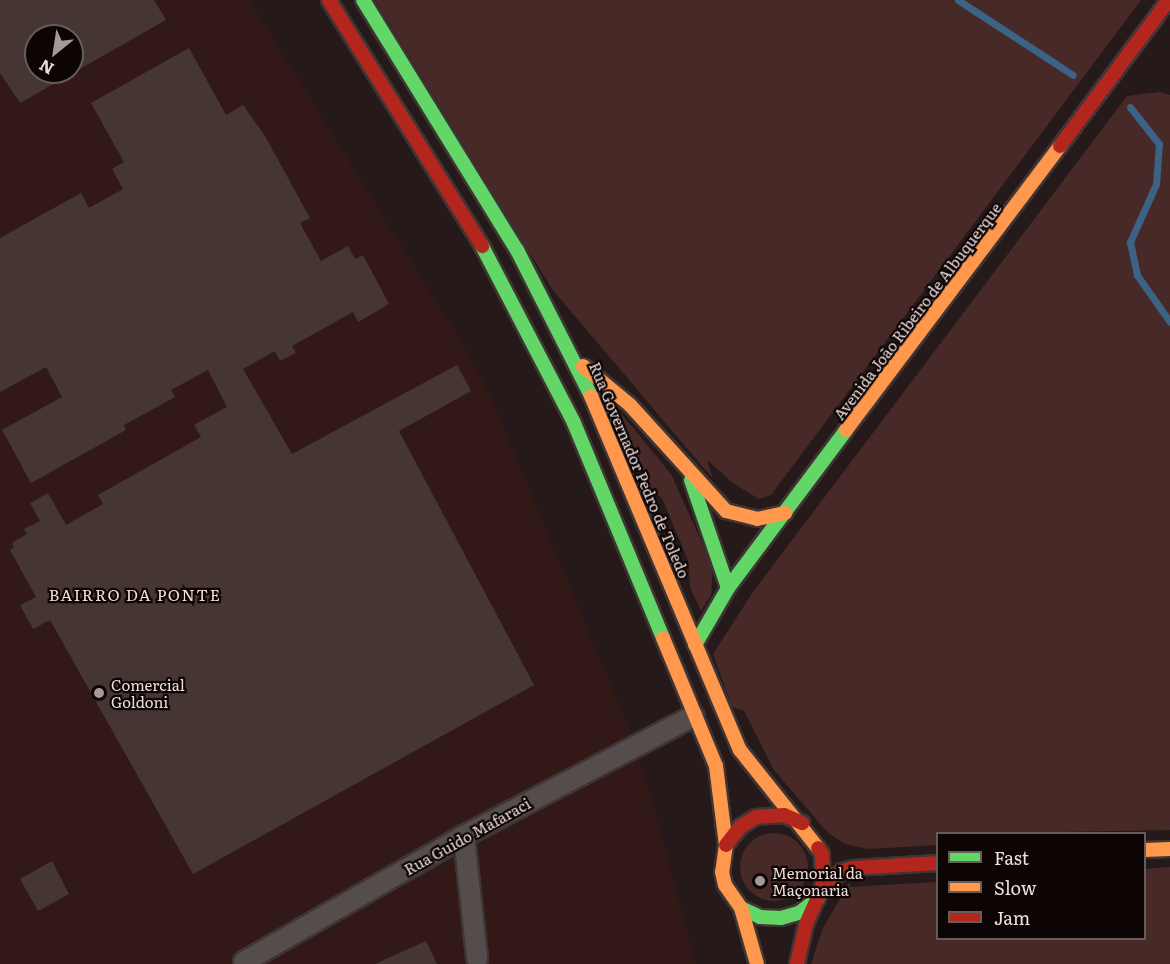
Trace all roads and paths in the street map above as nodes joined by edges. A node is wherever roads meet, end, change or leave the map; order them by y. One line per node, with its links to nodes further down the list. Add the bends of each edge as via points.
1 (329, 0): 9 (main road, via 493,264 552,374)
2 (363, 0): 4 (main road, Rua Governador Pedro de Toledo, via 518,250)
3 (1168, 0): 6 (main road, Avenida João Ribeiro de Albuquerque)
4 (577, 362): 5 (main road, via 630,405); 8 (main road, Rua Governador Pedro de Toledo)
5 (687, 469): 6 (main road, via 734,515 757,519); 7 (main road)
6 (785, 513): 7 (main road, Avenida João Ribeiro de Albuquerque)
7 (728, 588): 8 (main road, Avenida João Ribeiro de Albuquerque)
8 (695, 645): 10 (main road, Rua Governador Pedro de Toledo, via 740,750)
9 (694, 716): 11 (street, Rua Guido Mafaraci); 13 (main road, via 716,766)
10 (802, 823): 12 (main road, Rua Governador Pedro de Toledo); 13 (main road, via 784,815 756,817 740,827)
11 (464, 836): 20 (street); 21 (street, Rua Guido Mafaraci)
12 (817, 844): 17 (main road); 18 (main road, Rua Governador Pedro de Toledo, via 825,865)
13 (726, 845): 19 (main road, via 722,865 725,885)
14 (1170, 849): 15 (main road)
15 (1146, 850)
16 (936, 863): 17 (main road)
17 (853, 868): 18 (main road, via 842,871)
18 (820, 892): 19 (main road, via 799,913 782,918 760,917); 23 (main road, Rua Governador Pedro de Toledo, via 806,924)
19 (741, 908): 22 (main road)
20 (477, 958)
21 (244, 962)
22 (757, 964)
23 (796, 964)

